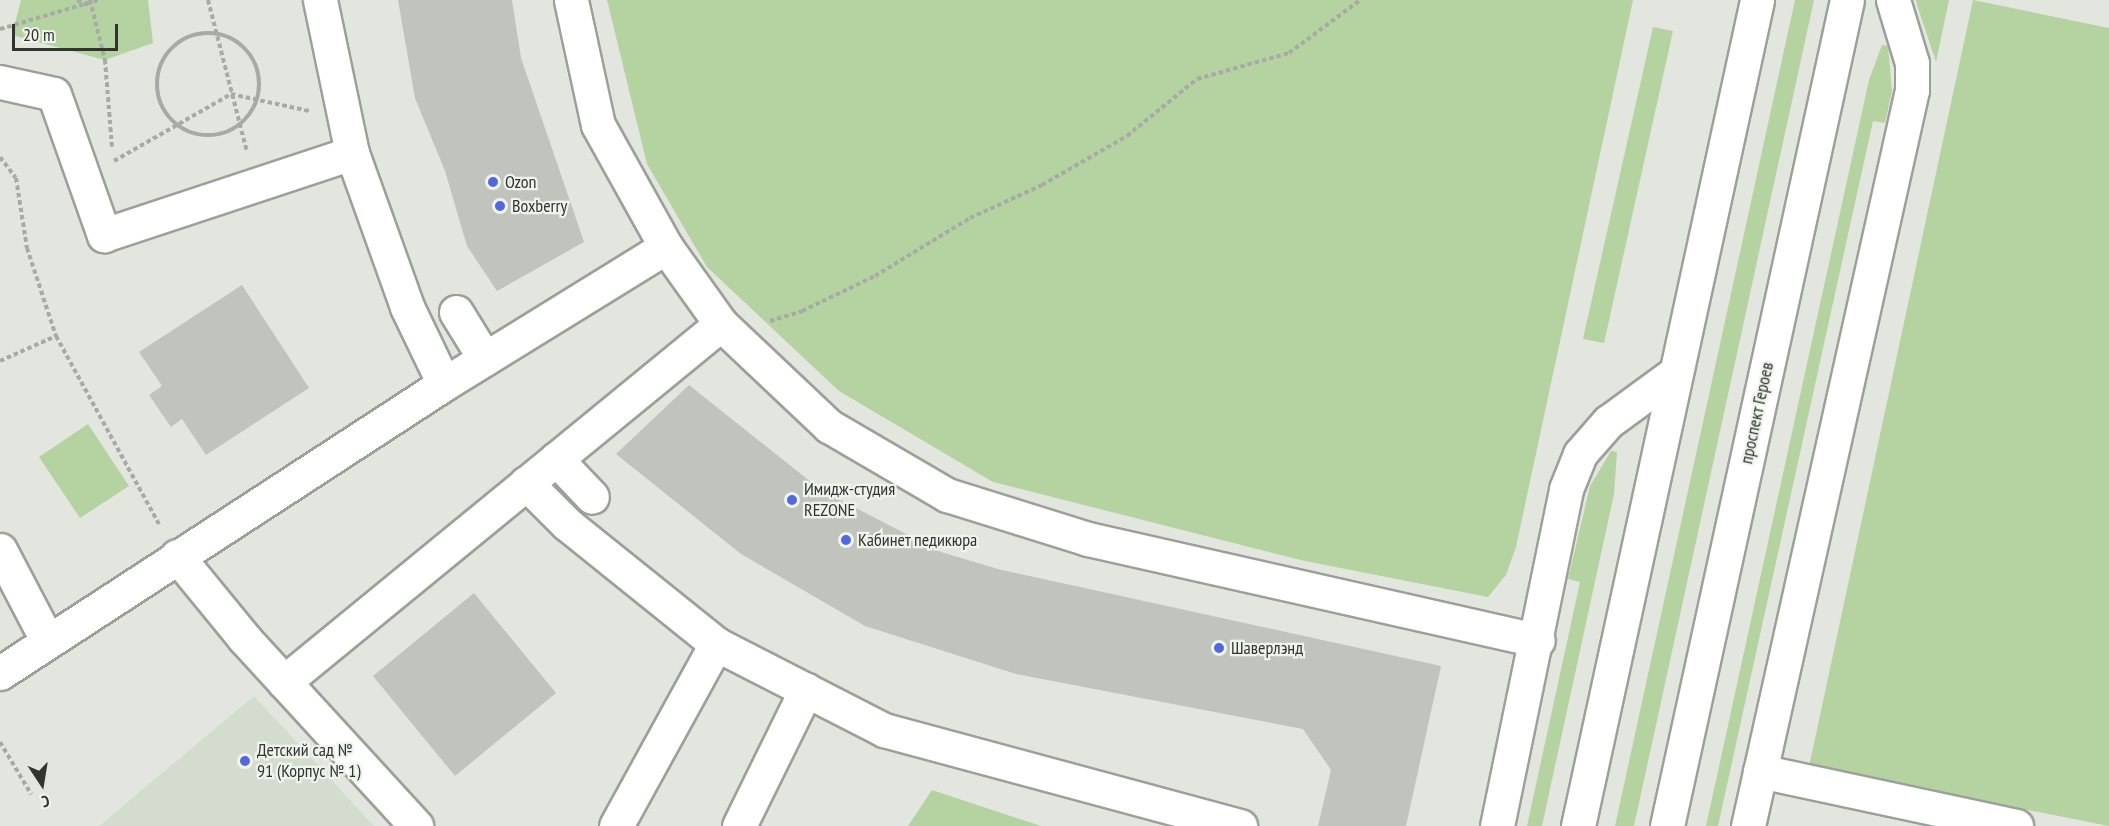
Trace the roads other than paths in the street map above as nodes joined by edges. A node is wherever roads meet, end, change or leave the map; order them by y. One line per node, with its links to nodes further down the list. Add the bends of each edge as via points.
1 (320, 0): 7 (street)
2 (572, 0): 8 (street, via 598,125)
3 (1757, 0): 12 (street)
4 (1847, 0): 32 (street, проспект Героев)
5 (1893, 0): 25 (street, via 1912,63 1912,90)
6 (0, 82): 7 (street, via 54,94 104,235)
7 (352, 153): 13 (street, via 407,307)
8 (666, 247): 10 (street); 11 (street)
9 (456, 312): 11 (street)
10 (726, 329): 14 (street); 20 (street, via 829,426 947,495 1088,539)
11 (485, 359): 13 (street)
12 (1675, 373): 20 (street, via 1608,422 1580,454 1566,489); 31 (street)
13 (444, 384): 18 (street)
14 (556, 459): 15 (street); 16 (street)
15 (526, 483): 21 (street, via 567,524); 23 (street)
16 (592, 497)
17 (0, 550): 19 (street)
18 (177, 556): 19 (street); 23 (street)
19 (47, 640): 22 (street)
20 (1538, 640): 30 (street)
21 (716, 644): 24 (street); 27 (street)
22 (0, 673)
23 (284, 682): 26 (street)
24 (806, 690): 28 (street); 29 (street, via 884,730)
25 (1760, 771): 33 (street); 34 (street)
26 (416, 826)
27 (616, 826)
28 (739, 826)
29 (1240, 826)
30 (1497, 826)
31 (1578, 826)
32 (1667, 826)
33 (1748, 826)
34 (2016, 826)

